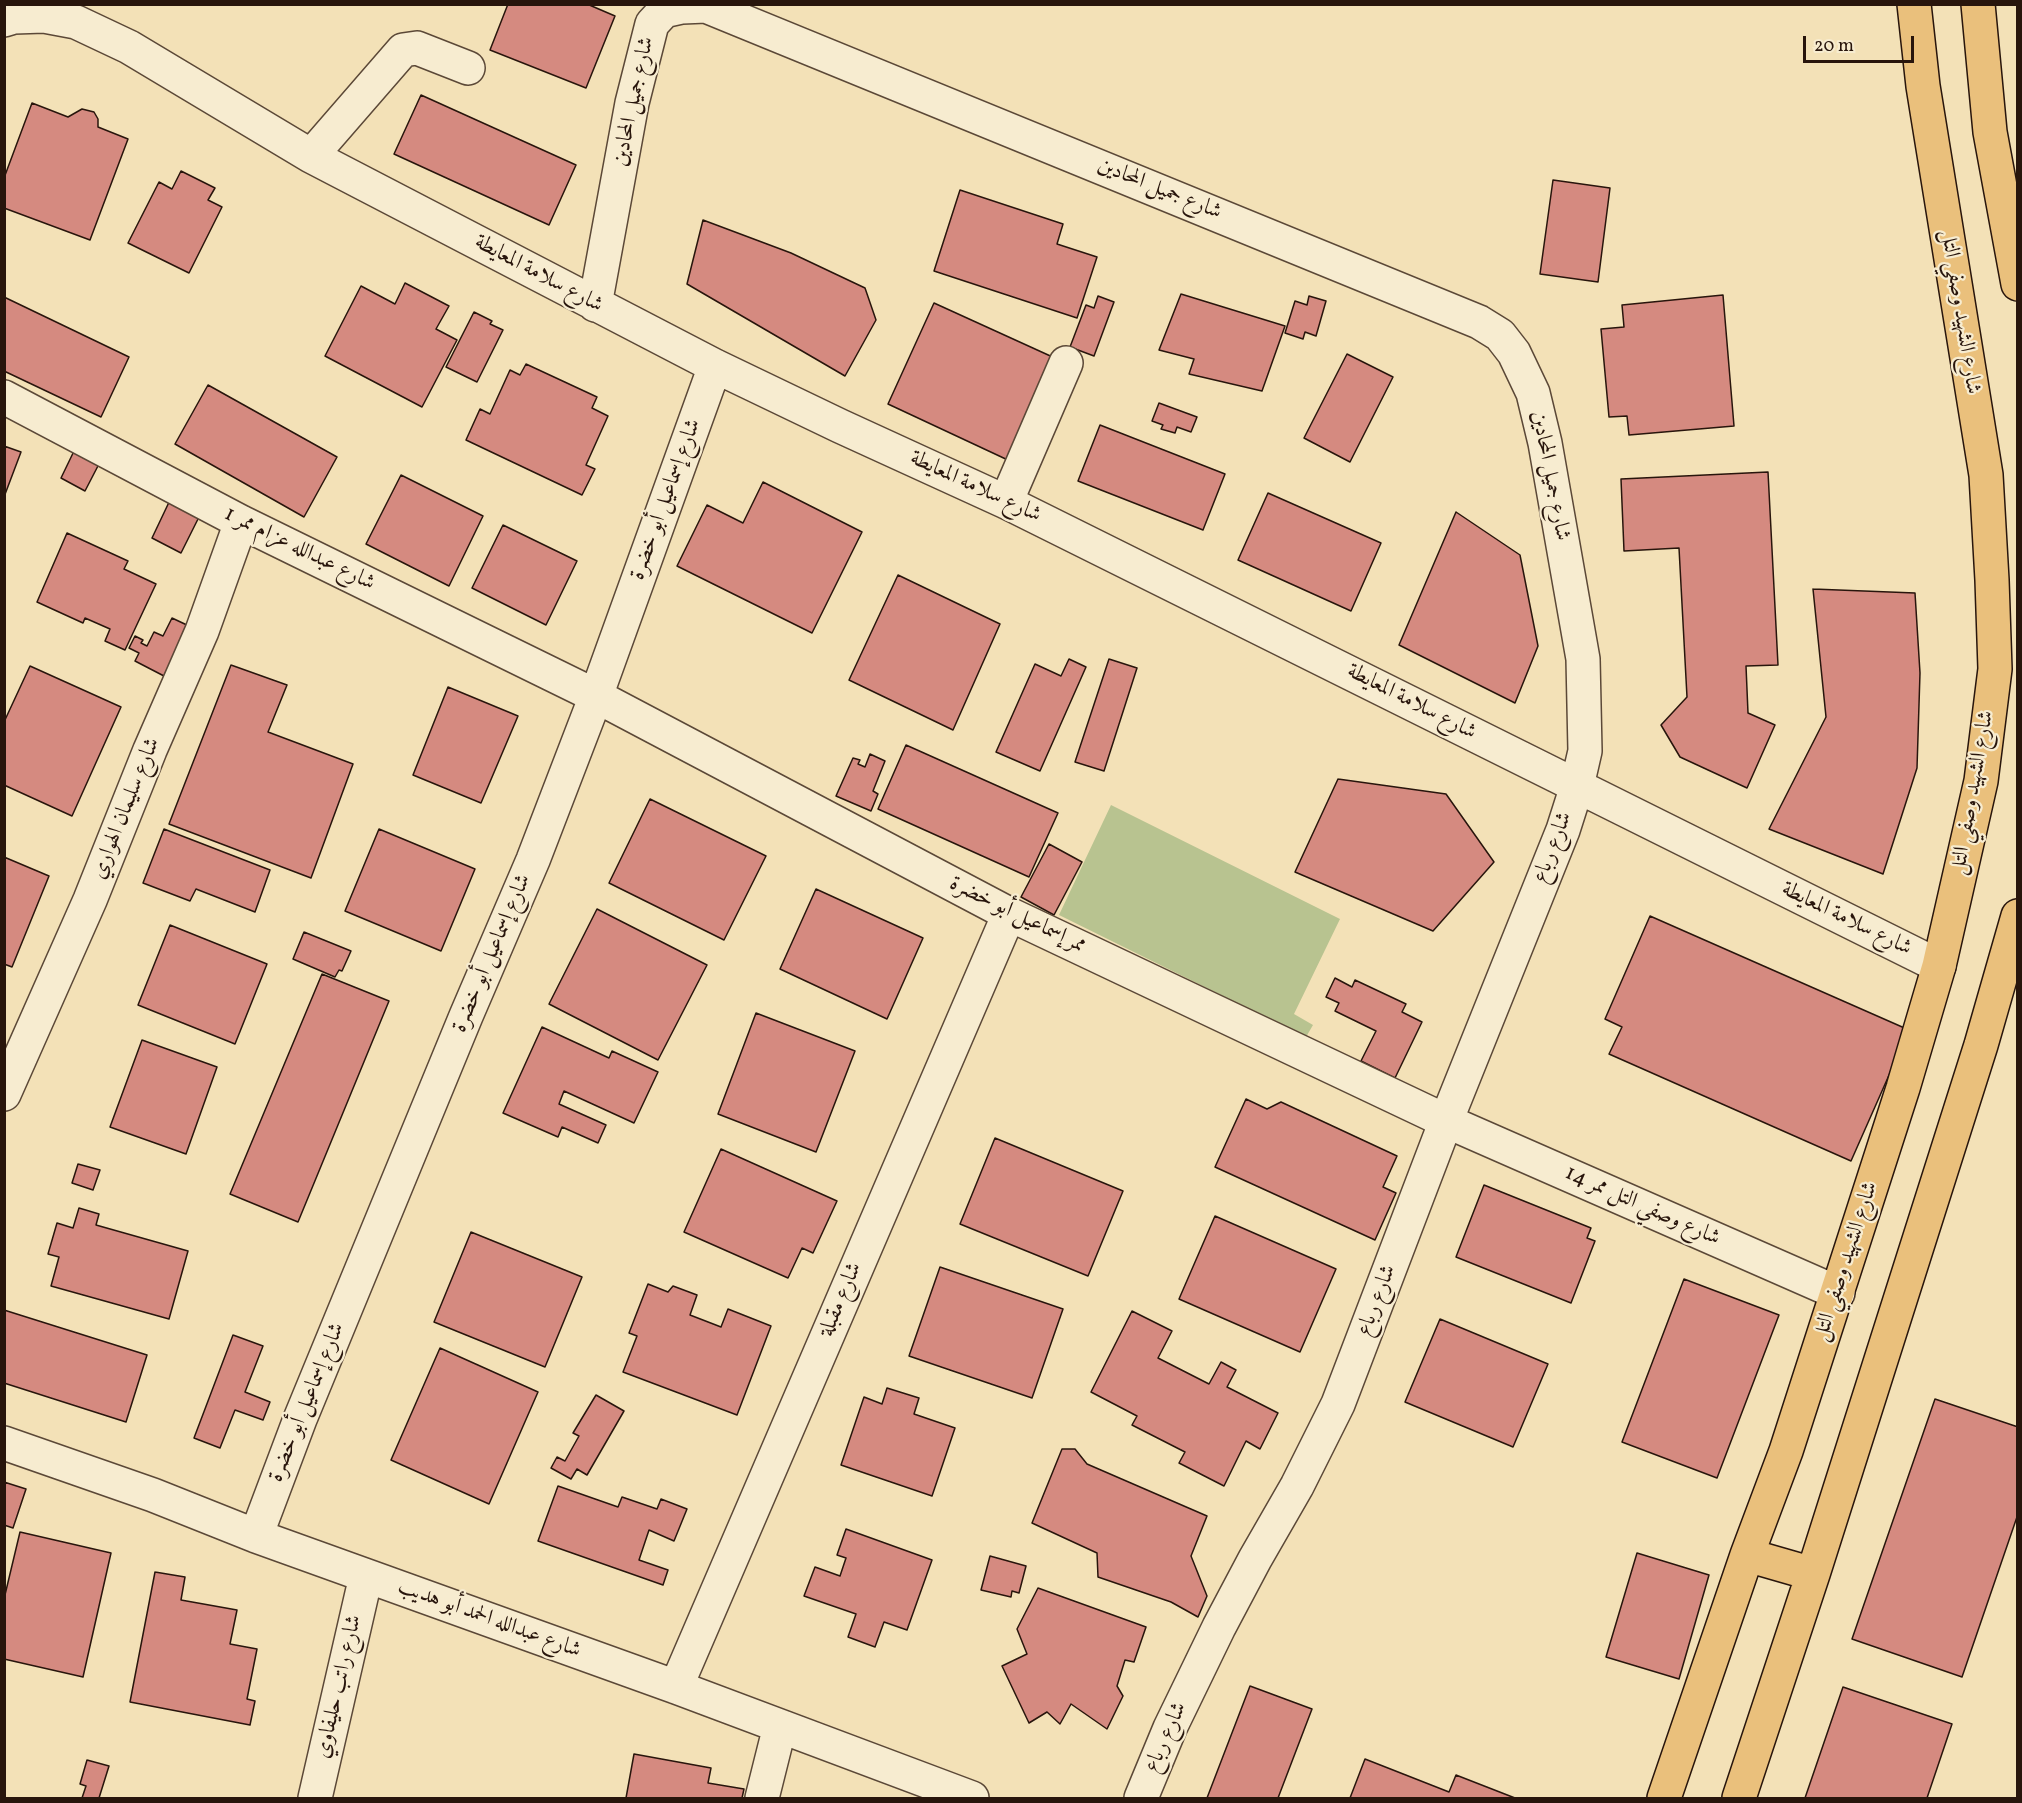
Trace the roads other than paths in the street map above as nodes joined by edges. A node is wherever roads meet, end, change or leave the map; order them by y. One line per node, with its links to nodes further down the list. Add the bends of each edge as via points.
1 (1914, 4): 17 (main road, شارع الشهيد وصفي التل, via 1925,98 1986,475 1995,669 1981,781)
2 (1978, 4): 6 (main road, via 1990,132)
3 (12, 14): 5 (street, شارع سلامة المعايطة, via 76,22 129,47)
4 (468, 68): 5 (street, via 417,48 403,50)
5 (311, 156): 7 (street, شارع سلامة المعايطة)
6 (2018, 284)
7 (595, 305): 9 (street, شارع سلامة المعايطة); 14 (street, شارع جميل المحادين, via 632,103 652,24 664,11 705,6 1479,322 1500,335 1514,353 1533,393 1545,443 1583,659 1585,751)
8 (1066, 363): 11 (street)
9 (715, 366): 11 (street, شارع سلامة المعايطة); 13 (street, شارع إسماعيل أبو خضرة)
10 (4, 397): 12 (street, شارع عبدالله عزام ممر 1)
11 (1006, 502): 14 (street, شارع سلامة المعايطة)
12 (241, 522): 13 (street, شارع عبدالله عزام ممر 1); 18 (street, شارع سليمان الهواري, via 202,631)
13 (596, 696): 15 (street, ممر إسماعيل أبو خضرة); 22 (street, شارع إسماعيل أبو خضرة, via 533,860 461,1027)
14 (1577, 786): 17 (street, شارع سلامة المعايطة); 19 (street, شارع رباع, via 1563,830)
15 (1009, 914): 19 (street, ممر إسماعيل أبو خضرة); 26 (street, شارع مقبلة)
16 (2018, 916): 24 (main road, via 1981,1045)
17 (1939, 966): 20 (main road, شارع الشهيد وصفي التل)
18 (4, 1094)
19 (1446, 1120): 20 (street, شارع وصفي التل ممر 14); 31 (street, شارع رباع, via 1338,1404 1219,1627)
20 (1838, 1293): 23 (main road, شارع الشهيد وصفي التل)
21 (4, 1443): 22 (street, شارع عبدالله الحمد أبو هديب)
22 (255, 1536): 25 (street, شارع عبدالله الحمد أبو هديب)
23 (1747, 1555): 24 (main road); 32 (main road, شارع الشهيد وصفي التل)
24 (1813, 1574): 33 (main road)
25 (366, 1576): 26 (street, شارع عبدالله الحمد أبو هديب); 28 (street, شارع راتب حليفاوي)
26 (676, 1687): 27 (street, شارع عبدالله الحمد أبو هديب)
27 (780, 1726): 29 (street); 30 (street, شارع عبدالله الحمد أبو هديب)
28 (315, 1798)
29 (762, 1798)
30 (972, 1798)
31 (1141, 1798)
32 (1664, 1798)
33 (1739, 1798)

